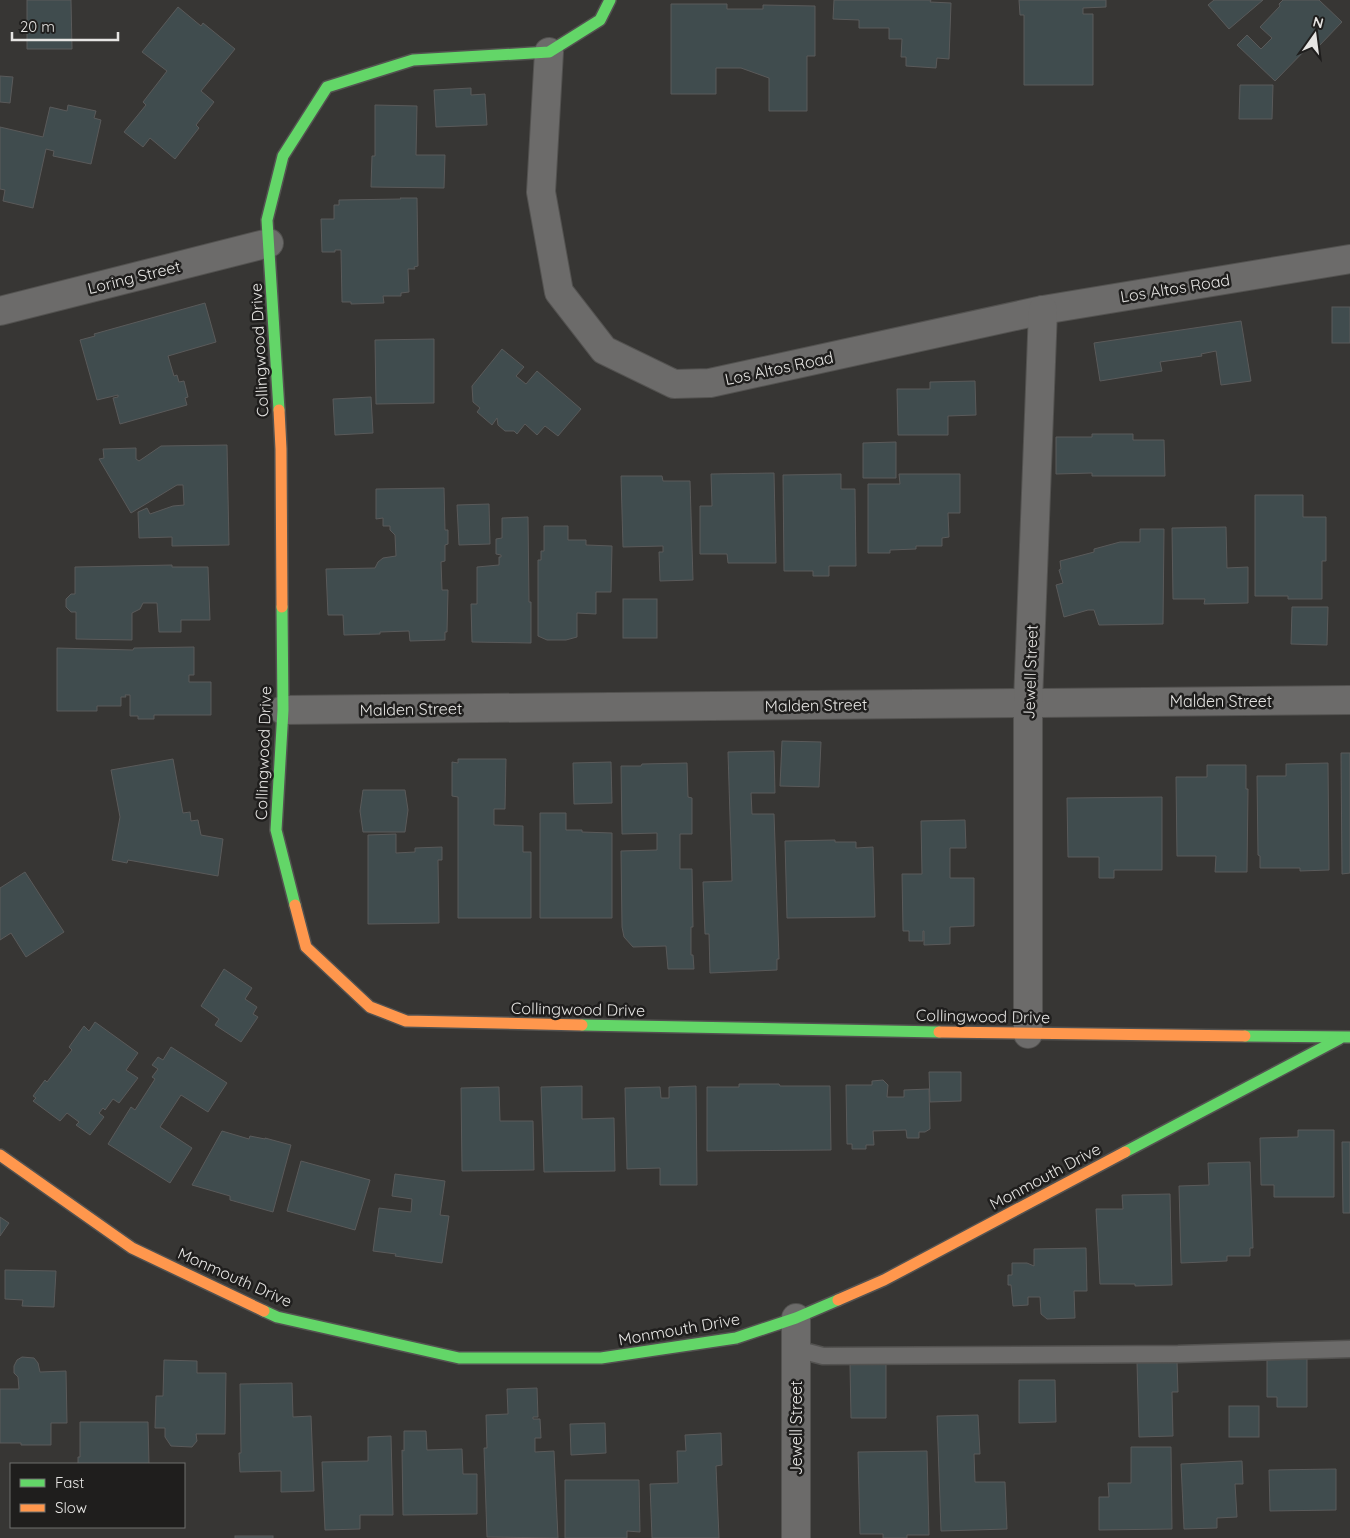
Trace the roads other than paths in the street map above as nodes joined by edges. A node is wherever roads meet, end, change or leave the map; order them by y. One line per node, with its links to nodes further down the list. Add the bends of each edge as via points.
1 (610, 0): 2 (street, via 600,20)
2 (549, 52): 3 (street, Collingwood Drive, via 413,60 327,87 283,156 267,220); 5 (street, Los Altos Road, via 541,192 560,292 604,350 674,384 710,383)
3 (269, 243): 6 (street, Loring Street); 9 (street, Collingwood Drive, via 281,449)
4 (1350, 259): 5 (street, Los Altos Road)
5 (1043, 310): 8 (street, Jewell Street)
6 (0, 311)
7 (1350, 700): 8 (street, Malden Street)
8 (1028, 702): 9 (street, Malden Street); 10 (street, Jewell Street)
9 (282, 710): 10 (street, Collingwood Drive, via 276,830 306,947 370,1007 406,1021)
10 (1028, 1034): 11 (street, Collingwood Drive)
11 (1346, 1037): 13 (street, Monmouth Drive, via 884,1280)
12 (0, 1155): 13 (street, Monmouth Drive, via 132,1248 277,1317 459,1358 601,1358 736,1338)
13 (796, 1318): 14 (street, Jewell Street)
14 (796, 1349): 15 (lane, via 823,1356 1178,1354); 16 (street, Jewell Street)
15 (1350, 1349)
16 (796, 1538)

